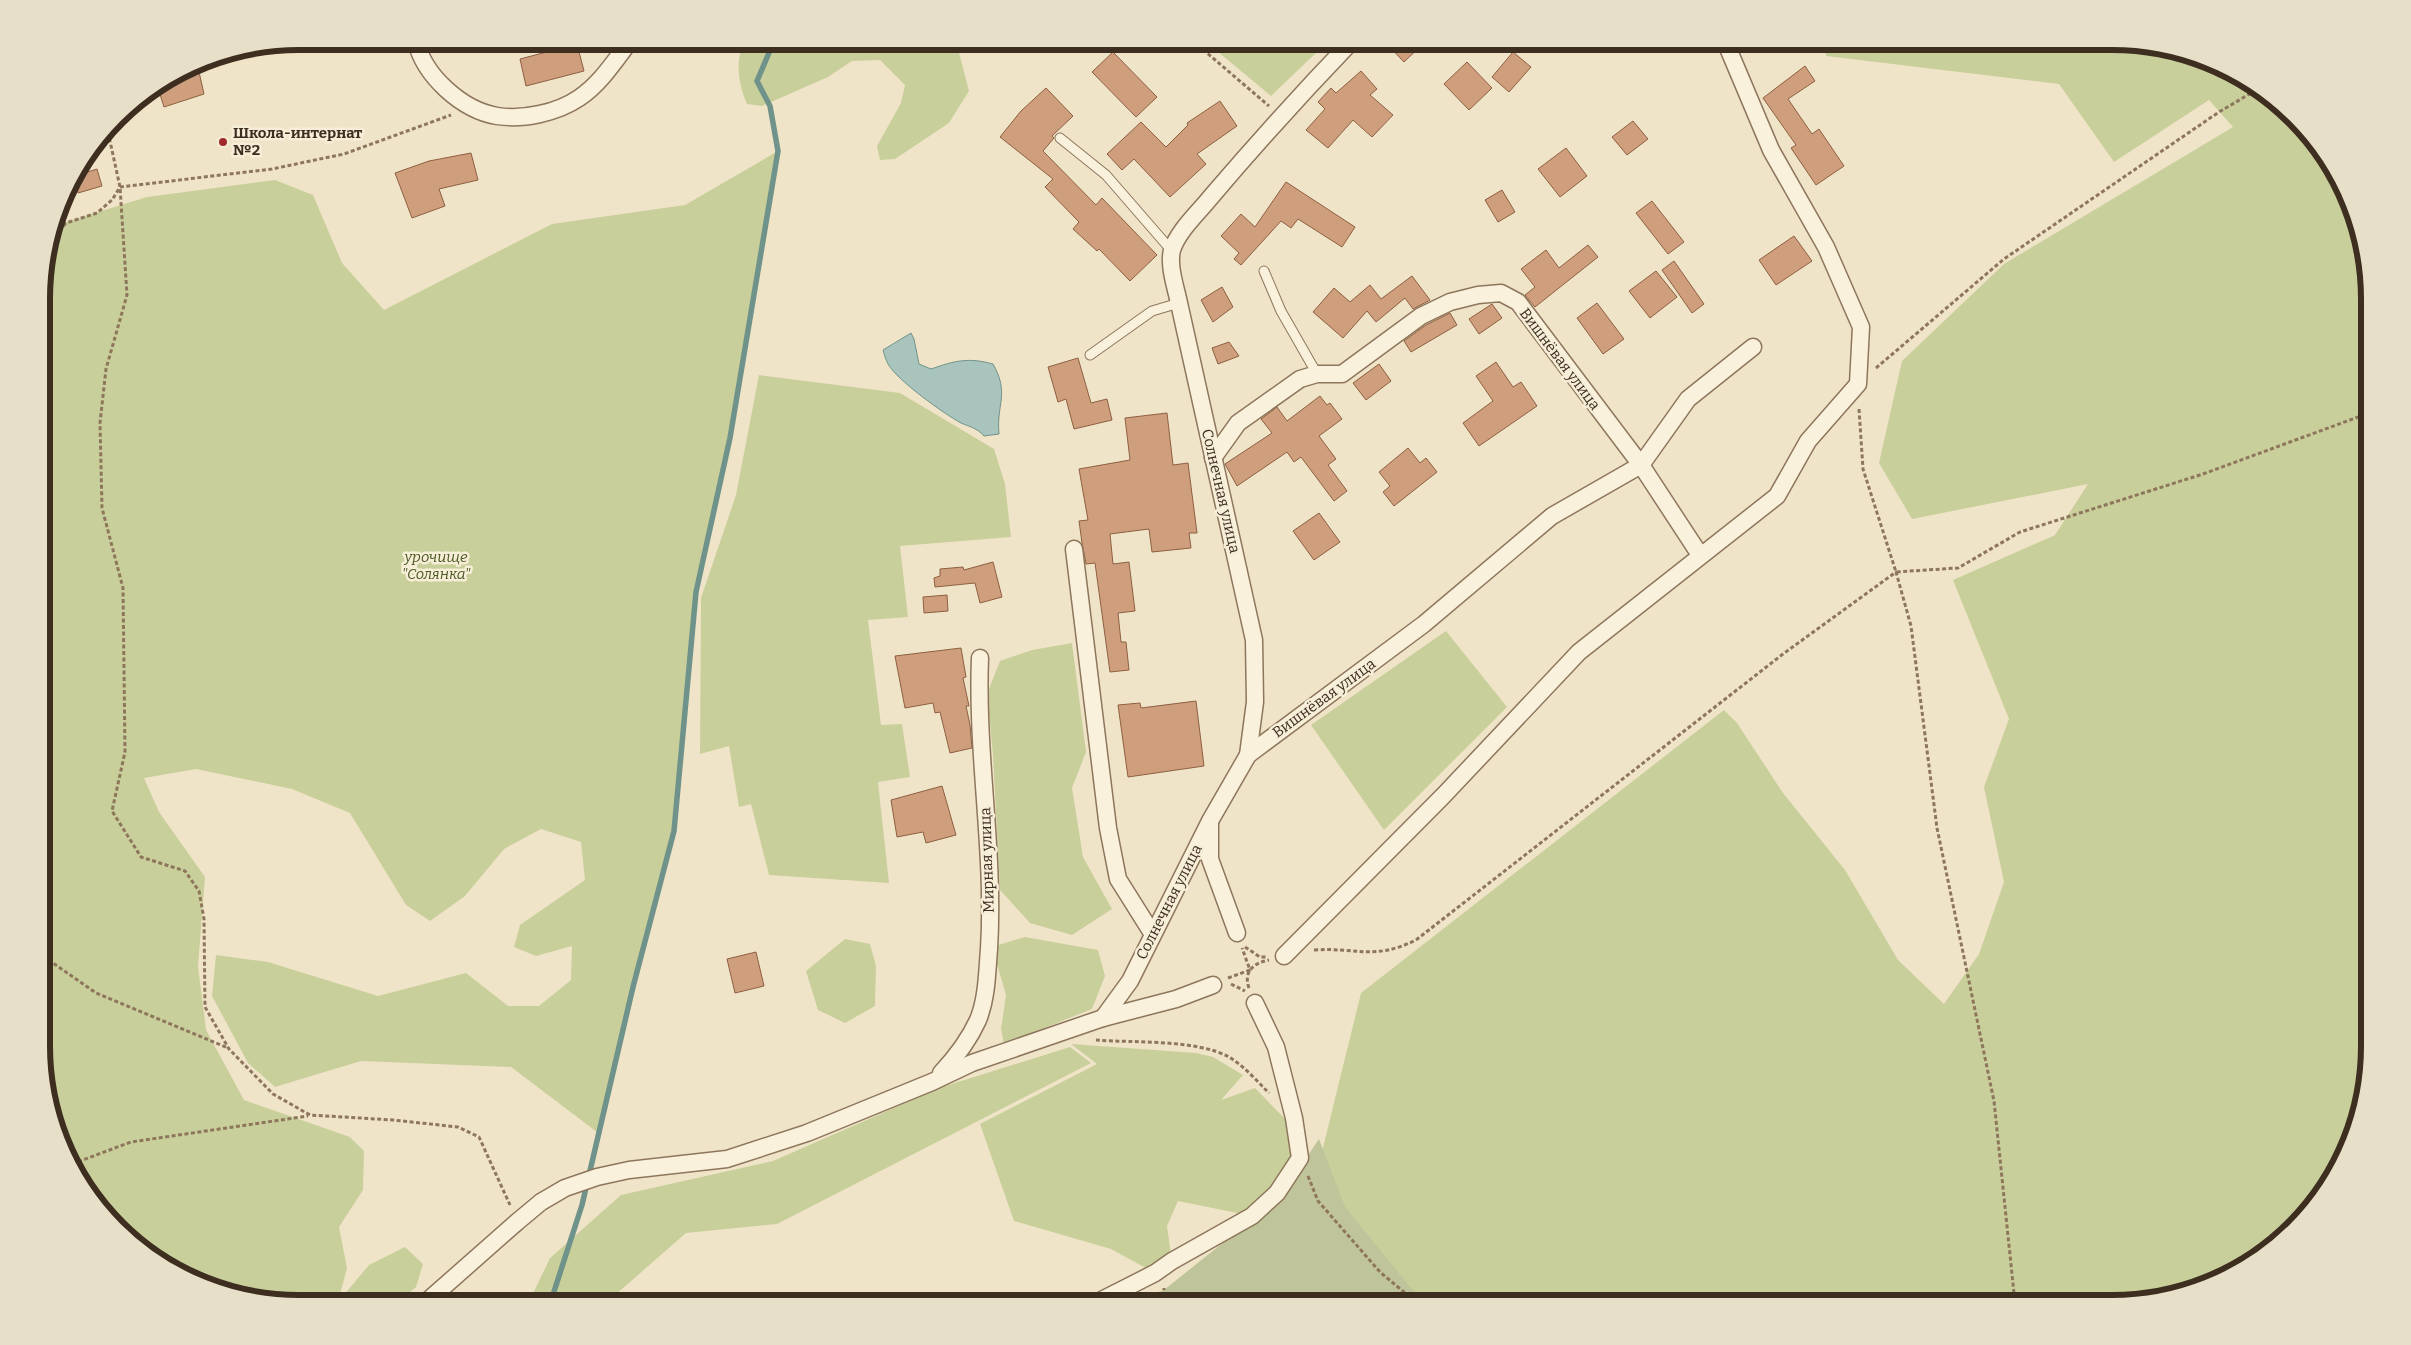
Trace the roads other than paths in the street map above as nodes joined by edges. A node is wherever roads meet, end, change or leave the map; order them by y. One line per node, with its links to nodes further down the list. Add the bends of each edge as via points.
1 (418, 50): 2 (street, via 445,88 472,107 497,116 526,116 557,109 578,99 599,82)
2 (623, 50)
3 (1343, 50): 6 (street, via 1281,116 1181,233)
4 (1729, 50): 15 (street, via 1771,150 1826,247 1861,327 1858,384 1808,441 1777,496)
5 (1060, 138): 6 (lane, via 1106,175)
6 (1172, 251): 8 (street, Солнечная улица)
7 (1264, 271): 11 (lane, via 1281,311)
8 (1179, 304): 10 (lane, via 1152,311); 12 (street, Солнечная улица)
9 (1753, 347): 13 (street, Вишнёвая улица, via 1688,399)
10 (1090, 355)
11 (1317, 374): 12 (street, Вишнёвая улица, via 1300,379 1238,424); 13 (street, Вишнёвая улица, via 1342,374 1421,316 1450,302 1501,293 1518,302)
12 (1213, 458): 17 (street, Солнечная улица, via 1254,640 1254,702)
13 (1641, 466): 15 (street, Вишнёвая улица); 17 (street, Вишнёвая улица, via 1552,516 1424,624)
14 (1074, 549): 19 (street, via 1108,828 1118,879)
15 (1700, 555): 21 (street, via 1579,652 1443,796)
16 (980, 658): 25 (street, Мирная улица, via 978,700 990,882 986,989 978,1020 959,1055)
17 (1248, 755): 18 (street, Солнечная улица)
18 (1210, 821): 19 (street, Солнечная улица); 20 (street, via 1210,859)
19 (1152, 933): 24 (street, Солнечная улица, via 1130,981)
20 (1237, 933)
21 (1284, 956)
22 (1213, 985): 24 (street, via 1176,999)
23 (1255, 1003): 27 (street, via 1276,1047 1294,1118 1300,1158 1277,1193 1252,1216)
24 (1103, 1018): 25 (street, via 972,1063)
25 (932, 1082): 26 (street, via 807,1133 727,1159 629,1170 565,1188 541,1202)
26 (434, 1295)
27 (1112, 1295)

